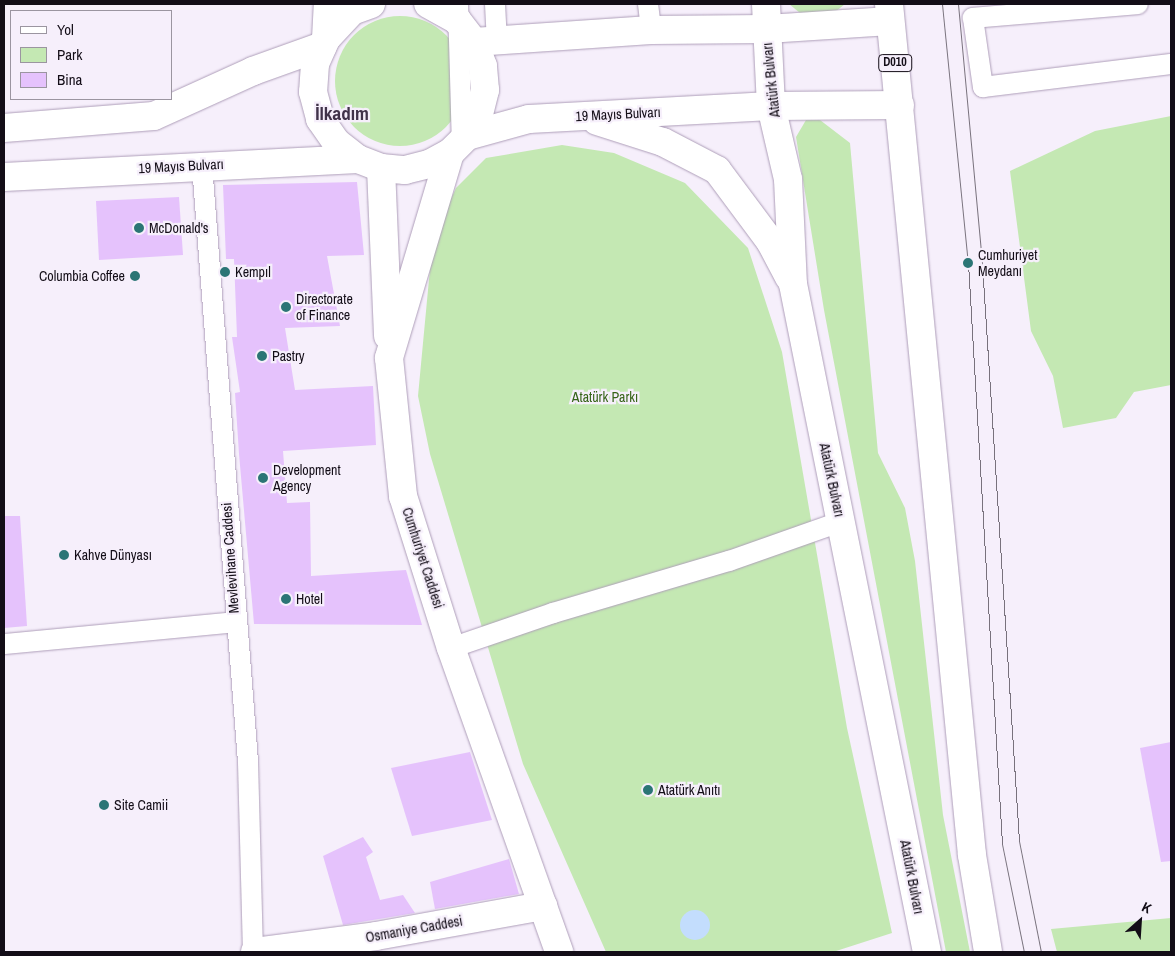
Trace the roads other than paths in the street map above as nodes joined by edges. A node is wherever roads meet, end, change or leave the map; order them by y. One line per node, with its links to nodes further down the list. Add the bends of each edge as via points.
1 (428, 4): 8 (main road)
2 (495, 4): 8 (street)
3 (648, 4): 9 (street)
4 (1138, 4): 11 (street, via 973,18 983,87)
5 (351, 6): 10 (main road)
6 (889, 13): 7 (main road); 12 (main road, D010)
7 (766, 17): 9 (main road); 13 (main road, Atatürk Bulvarı)
8 (472, 27): 9 (main road); 16 (main road, Cumhuriyet Caddesi, via 483,66 485,90 479,114)
9 (651, 30)
10 (324, 42): 15 (main road, via 154,116); 17 (main road, via 315,64 313,92 320,119 336,142)
11 (1171, 64)
12 (900, 105): 13 (main road, 19 Mayıs Bulvarı); 30 (main road, via 972,855)
13 (771, 106): 14 (main road, 19 Mayıs Bulvarı); 20 (main road, Atatürk Bulvarı, via 788,179)
14 (584, 116): 16 (main road, 19 Mayıs Bulvarı, via 530,119); 20 (main road, via 663,142 717,170 770,241)
15 (4, 128)
16 (460, 148): 17 (main road, 19 Mayıs Bulvarı, via 429,164 405,170); 21 (main road, Cumhuriyet Caddesi)
17 (369, 163): 18 (main road, 19 Mayıs Bulvarı); 21 (main road)
18 (202, 165): 19 (main road, 19 Mayıs Bulvarı); 23 (street, Mevlevihane Caddesi)
19 (4, 177)
20 (793, 284): 22 (main road, Atatürk Bulvarı)
21 (389, 358): 25 (main road, Cumhuriyet Caddesi, via 403,496)
22 (840, 522): 25 (street, via 729,561 553,613); 29 (main road, Atatürk Bulvarı)
23 (235, 622): 24 (street); 27 (street, Mevlevihane Caddesi, via 248,762)
24 (4, 644)
25 (451, 648): 26 (main road, Cumhuriyet Caddesi)
26 (543, 906): 27 (main road, Osmaniye Caddesi, via 376,936); 28 (main road, Cumhuriyet Caddesi)
27 (254, 952)
28 (559, 952)
29 (927, 952)
30 (988, 952)

